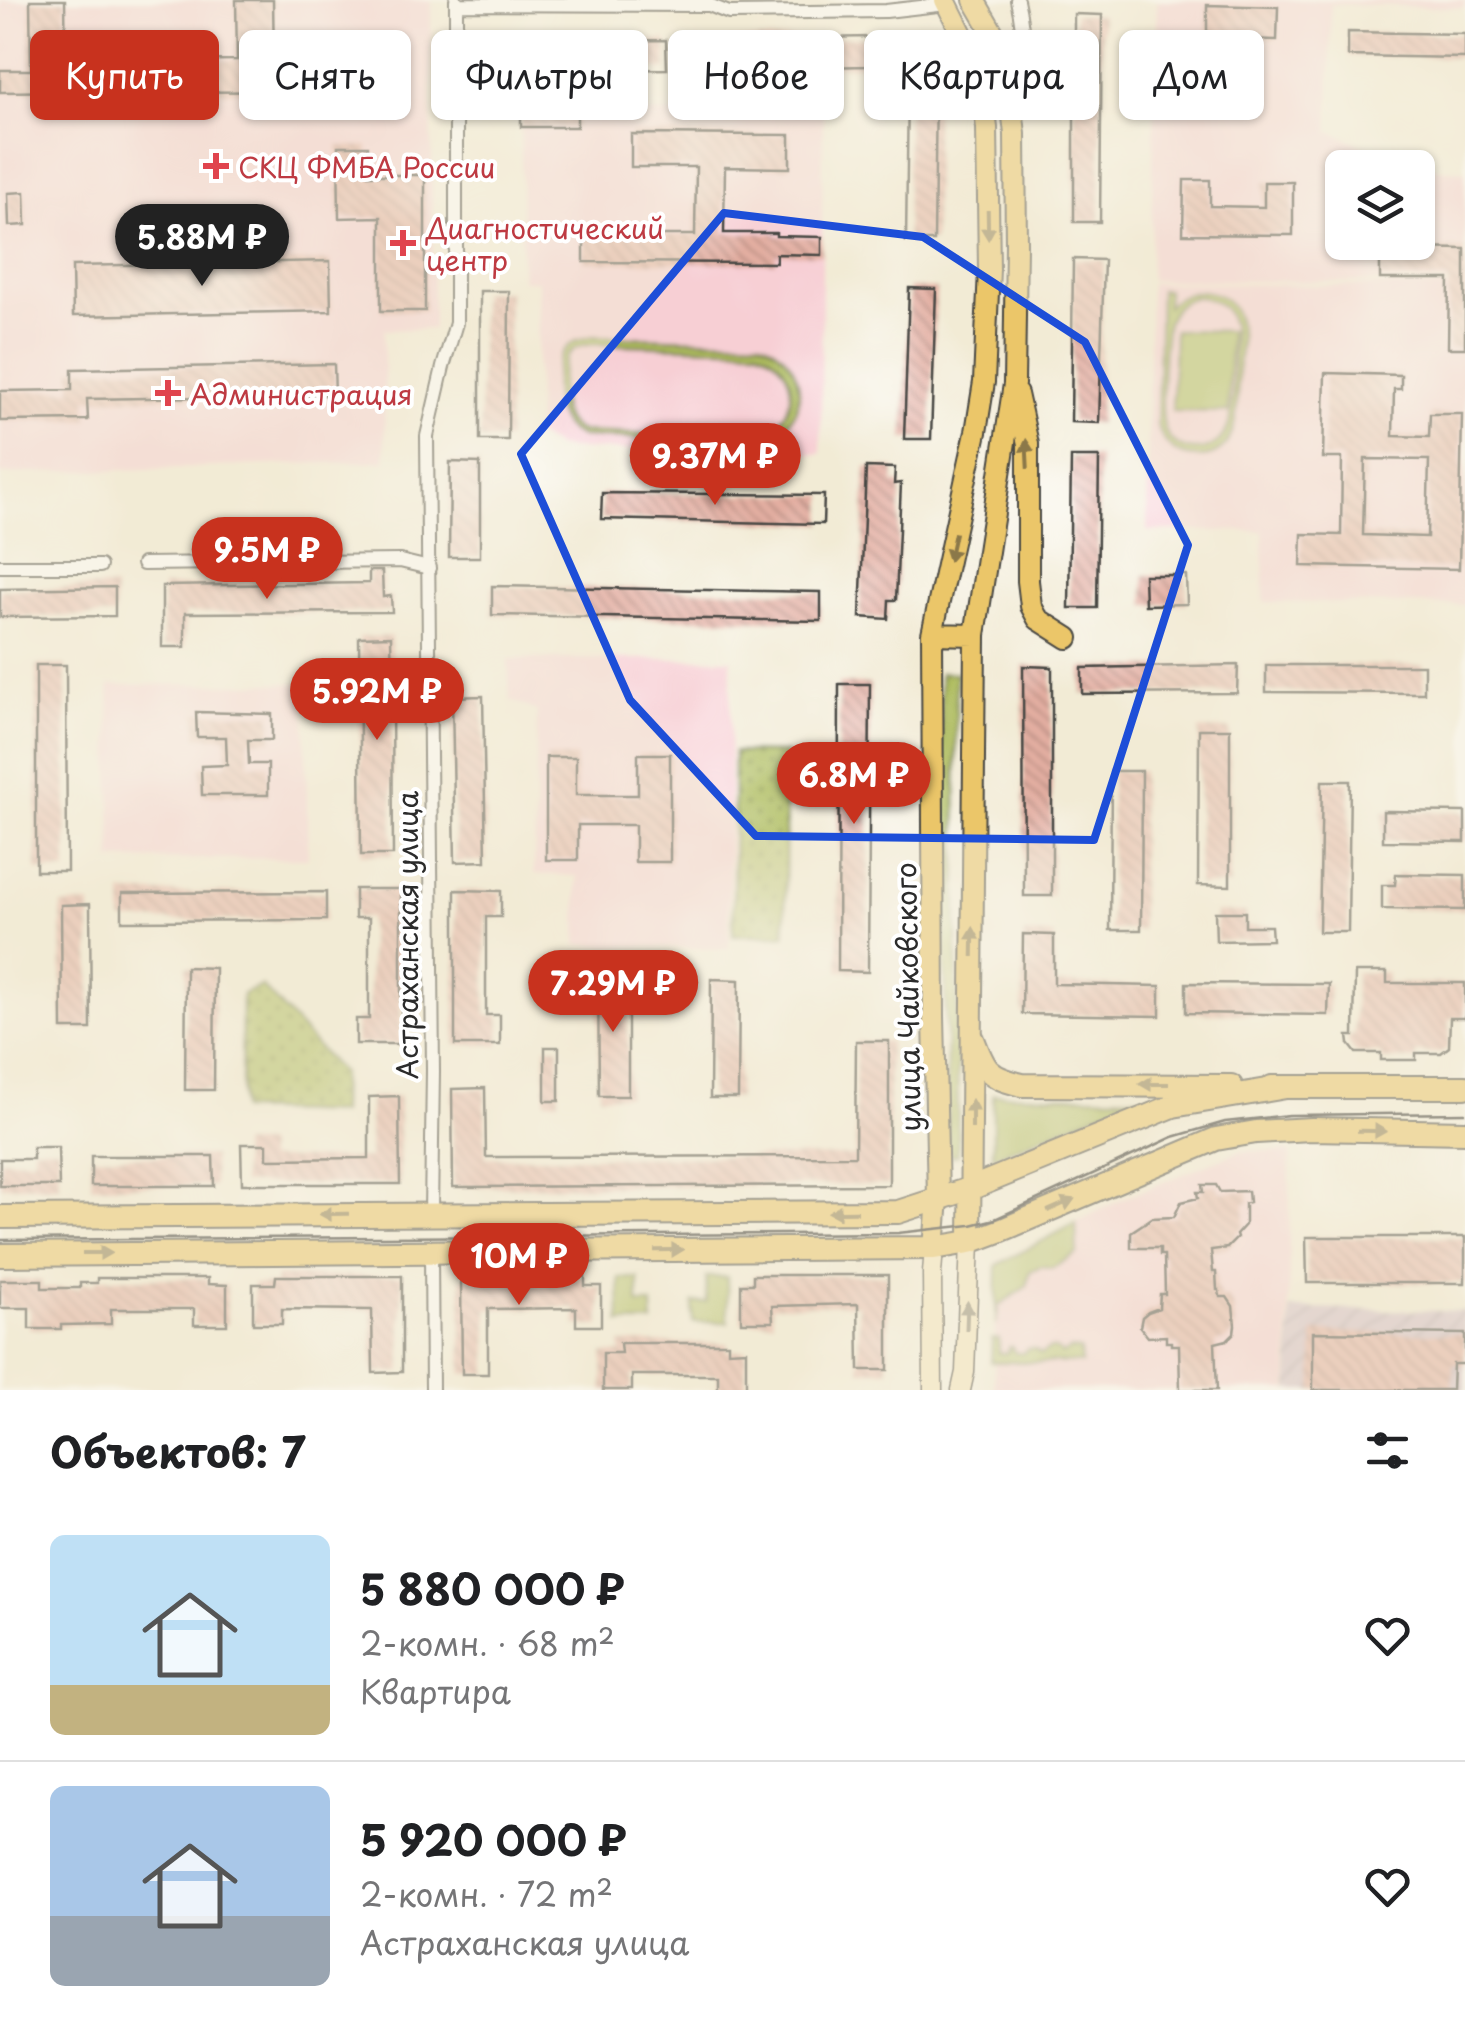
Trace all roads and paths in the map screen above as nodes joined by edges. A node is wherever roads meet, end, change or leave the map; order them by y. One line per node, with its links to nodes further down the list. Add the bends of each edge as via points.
1 (974, 0): 5 (main road, via 1008,73)
2 (1017, 0): 5 (street, via 1023,85)
3 (456, 2): 4 (street, via 709,5 728,13 886,12); 10 (street, Астраханская улица, via 456,323 427,436)
4 (946, 2): 11 (main road, улица Чайковского, one-way to 11, via 980,81 989,269 984,382)
5 (1015, 134): 6 (main road)
6 (1014, 384): 12 (main road); 13 (main road, one-way to 6, via 1038,619 1032,606 1028,444)
7 (142, 564): 10 (street, via 400,560)
8 (0, 566): 9 (street)
9 (100, 566)
10 (429, 568): 20 (street, Астраханская улица)
11 (932, 634): 12 (main road); 19 (main road, улица Чайковского)
12 (975, 635): 14 (main road, one-way to 12)
13 (1068, 638)
14 (973, 1039): 15 (highway, one-way to 14, via 1022,1084 996,1079); 18 (main road, one-way to 14)
15 (1286, 1087): 16 (highway); 18 (highway, via 1173,1106)
16 (1465, 1087)
17 (1465, 1132): 22 (highway, one-way to 17, via 1216,1139 1312,1129)
18 (972, 1188): 19 (highway); 22 (main road)
19 (938, 1199): 20 (highway, one-way to 20, via 898,1212); 23 (main road, улица Чайковского)
20 (431, 1213): 21 (highway, one-way to 21)
21 (0, 1217)
22 (970, 1242): 23 (highway); 28 (main road, one-way to 22)
23 (934, 1248): 24 (highway, one-way to 23); 27 (main road, улица Чайковского)
24 (431, 1254): 25 (highway, one-way to 24); 26 (street)
25 (0, 1255)
26 (432, 1390)
27 (933, 1390)
28 (961, 1390)

